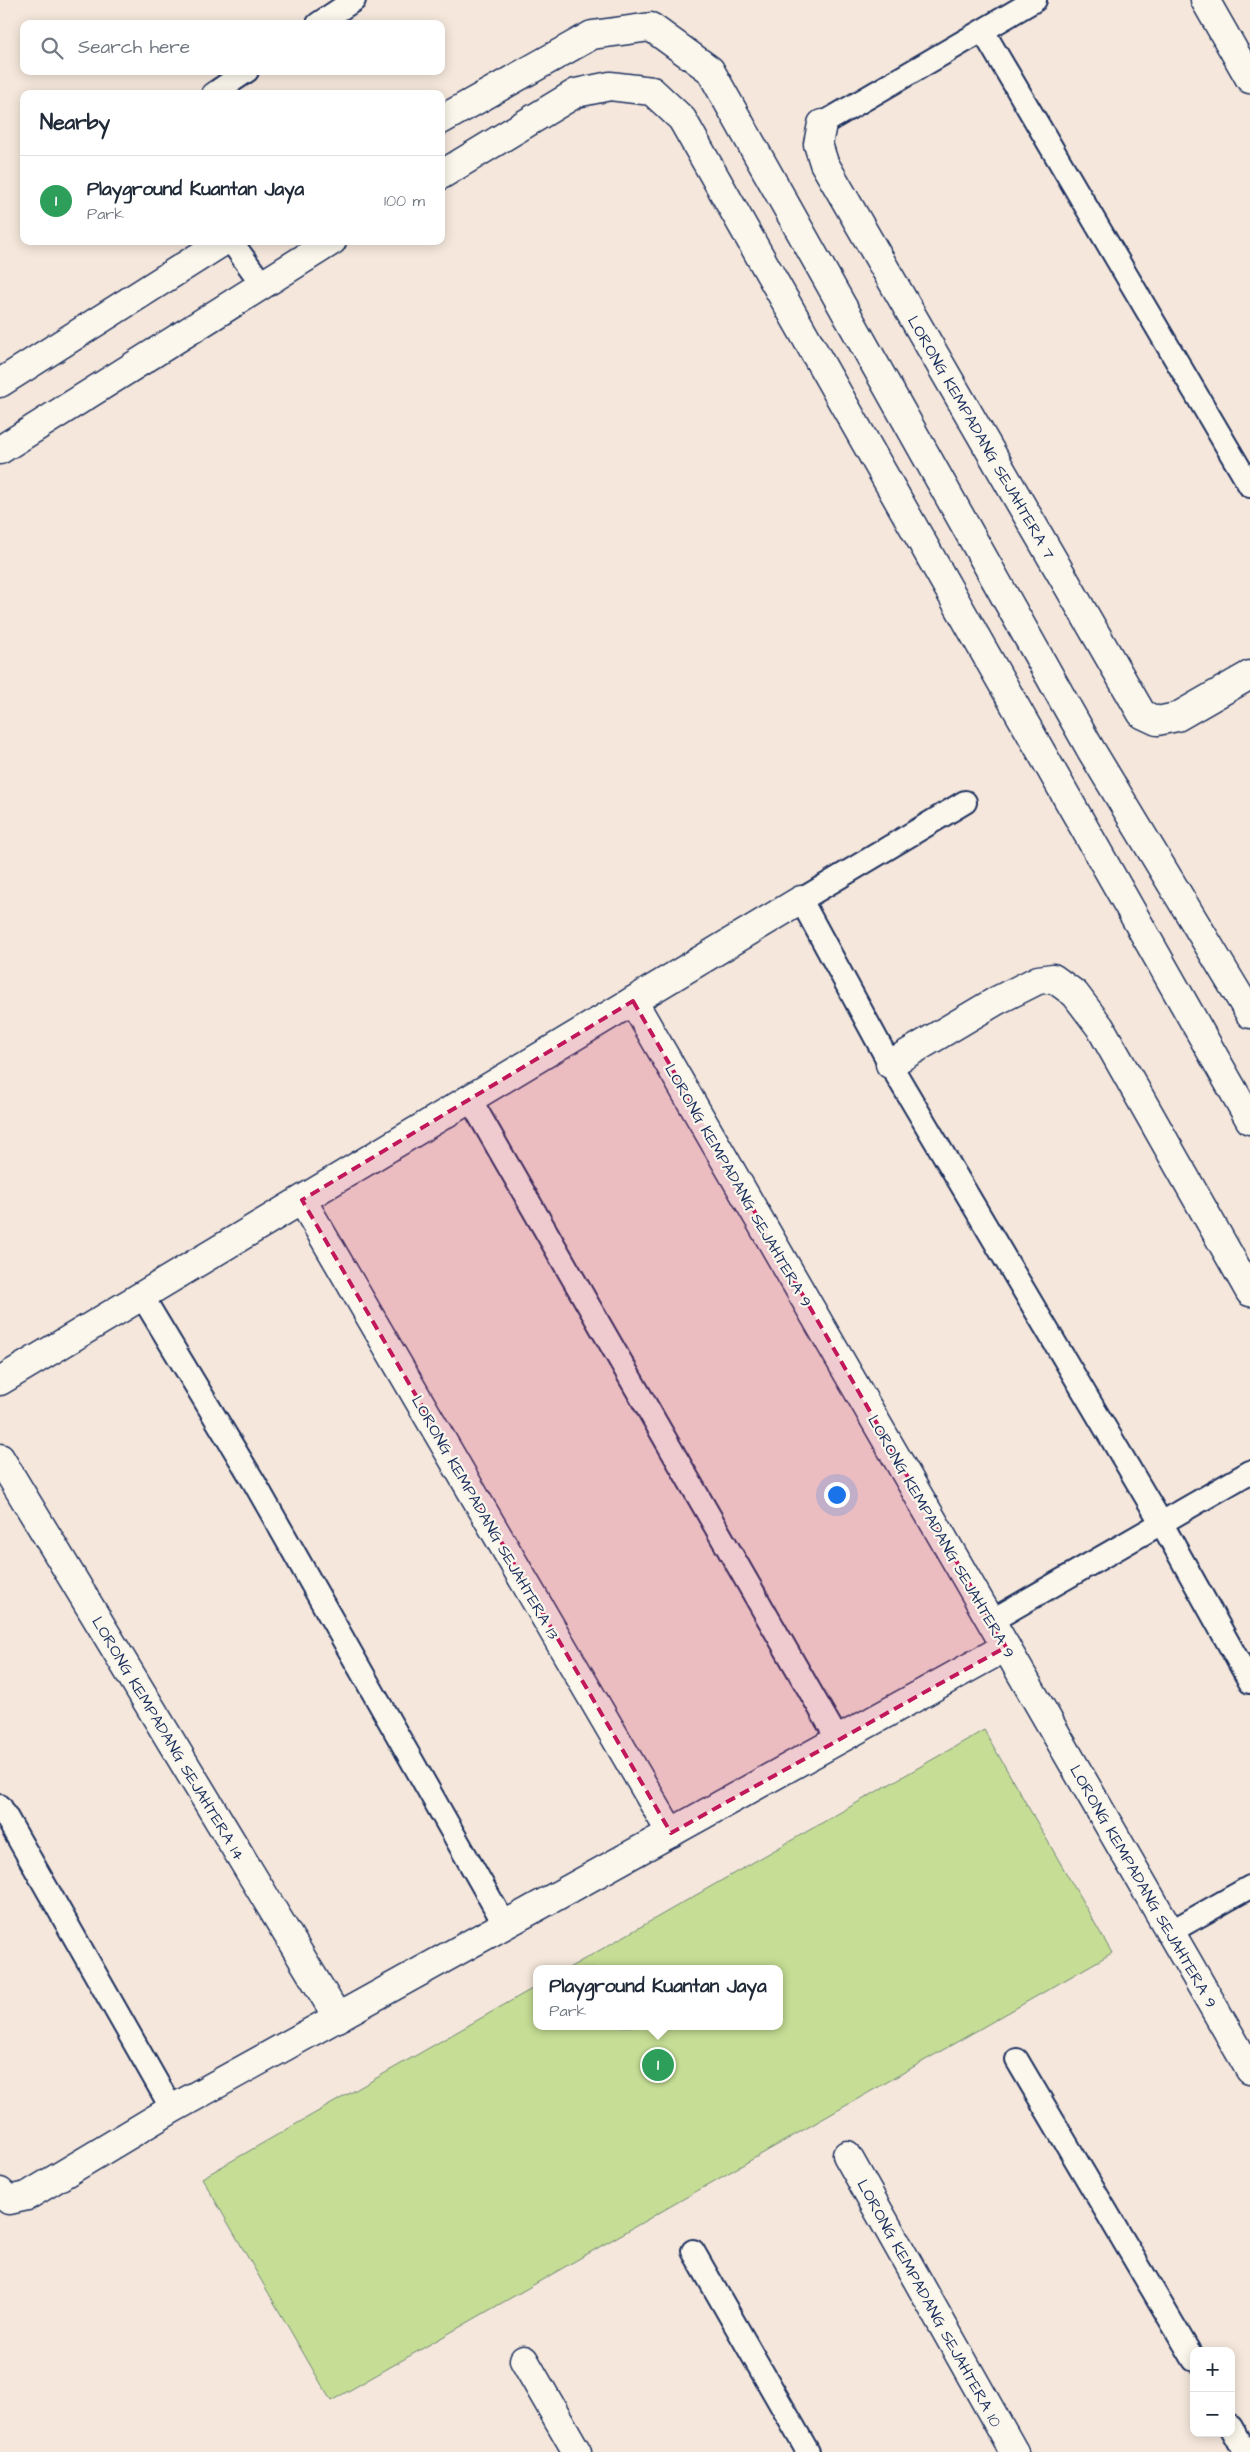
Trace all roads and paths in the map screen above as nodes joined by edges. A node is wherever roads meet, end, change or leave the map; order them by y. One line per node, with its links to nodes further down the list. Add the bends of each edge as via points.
1 (354, 0): 4 (lane)
2 (1035, 0): 5 (lane)
3 (1205, 0): 7 (street)
4 (324, 20)
5 (983, 31): 10 (lane); 18 (lane)
6 (241, 75): 8 (lane)
7 (1250, 79)
8 (219, 90)
9 (445, 118): 23 (street, via 592,35 651,27 710,70 1091,750)
10 (822, 124): 19 (street, LORONG KEMPADANG SEJAHTERA 7, via 818,144 824,163 1142,714 1157,721 1177,717)
11 (445, 173): 26 (street, via 576,93 610,86 652,91 682,119)
12 (218, 245): 16 (street)
13 (234, 245): 15 (lane)
14 (325, 245): 15 (street)
15 (262, 284): 17 (street)
16 (0, 384)
17 (0, 450)
18 (1250, 486)
19 (1250, 675)
20 (965, 802): 21 (lane)
21 (801, 900): 22 (street); 24 (lane)
22 (633, 1001): 25 (street); 34 (street, LORONG KEMPADANG SEJAHTERA 9)
23 (1250, 1014)
24 (890, 1064): 28 (street, via 996,1001 1038,980 1053,978 1075,994 1100,1027); 33 (lane)
25 (470, 1099): 27 (street); 37 (lane)
26 (1250, 1120)
27 (302, 1200): 29 (street); 39 (street, LORONG KEMPADANG SEJAHTERA 13)
28 (1250, 1292)
29 (142, 1296): 30 (street); 41 (lane, via 254,1482)
30 (0, 1382)
31 (0, 1458): 43 (street, LORONG KEMPADANG SEJAHTERA 14)
32 (1250, 1472): 33 (lane)
33 (1162, 1524): 34 (lane); 36 (lane)
34 (991, 1621): 35 (street, LORONG KEMPADANG SEJAHTERA 9)
35 (1006, 1647): 37 (street); 42 (street, LORONG KEMPADANG SEJAHTERA 9)
36 (1250, 1682)
37 (838, 1740): 39 (street)
38 (0, 1806): 46 (lane)
39 (671, 1833): 41 (street)
40 (1250, 1887): 42 (lane)
41 (505, 1925): 43 (street)
42 (1170, 1932): 45 (street, LORONG KEMPADANG SEJAHTERA 9)
43 (338, 2018): 46 (street)
44 (1017, 2060): 50 (lane)
45 (1250, 2070)
46 (172, 2109): 48 (street, via 27,2196)
47 (847, 2155): 55 (street, LORONG KEMPADANG SEJAHTERA 10)
48 (4, 2196)
49 (693, 2250): 54 (lane)
50 (1190, 2353)
51 (524, 2360): 53 (street)
52 (1235, 2433): 56 (lane)
53 (577, 2452)
54 (808, 2452)
55 (1014, 2452)
56 (1246, 2452)

